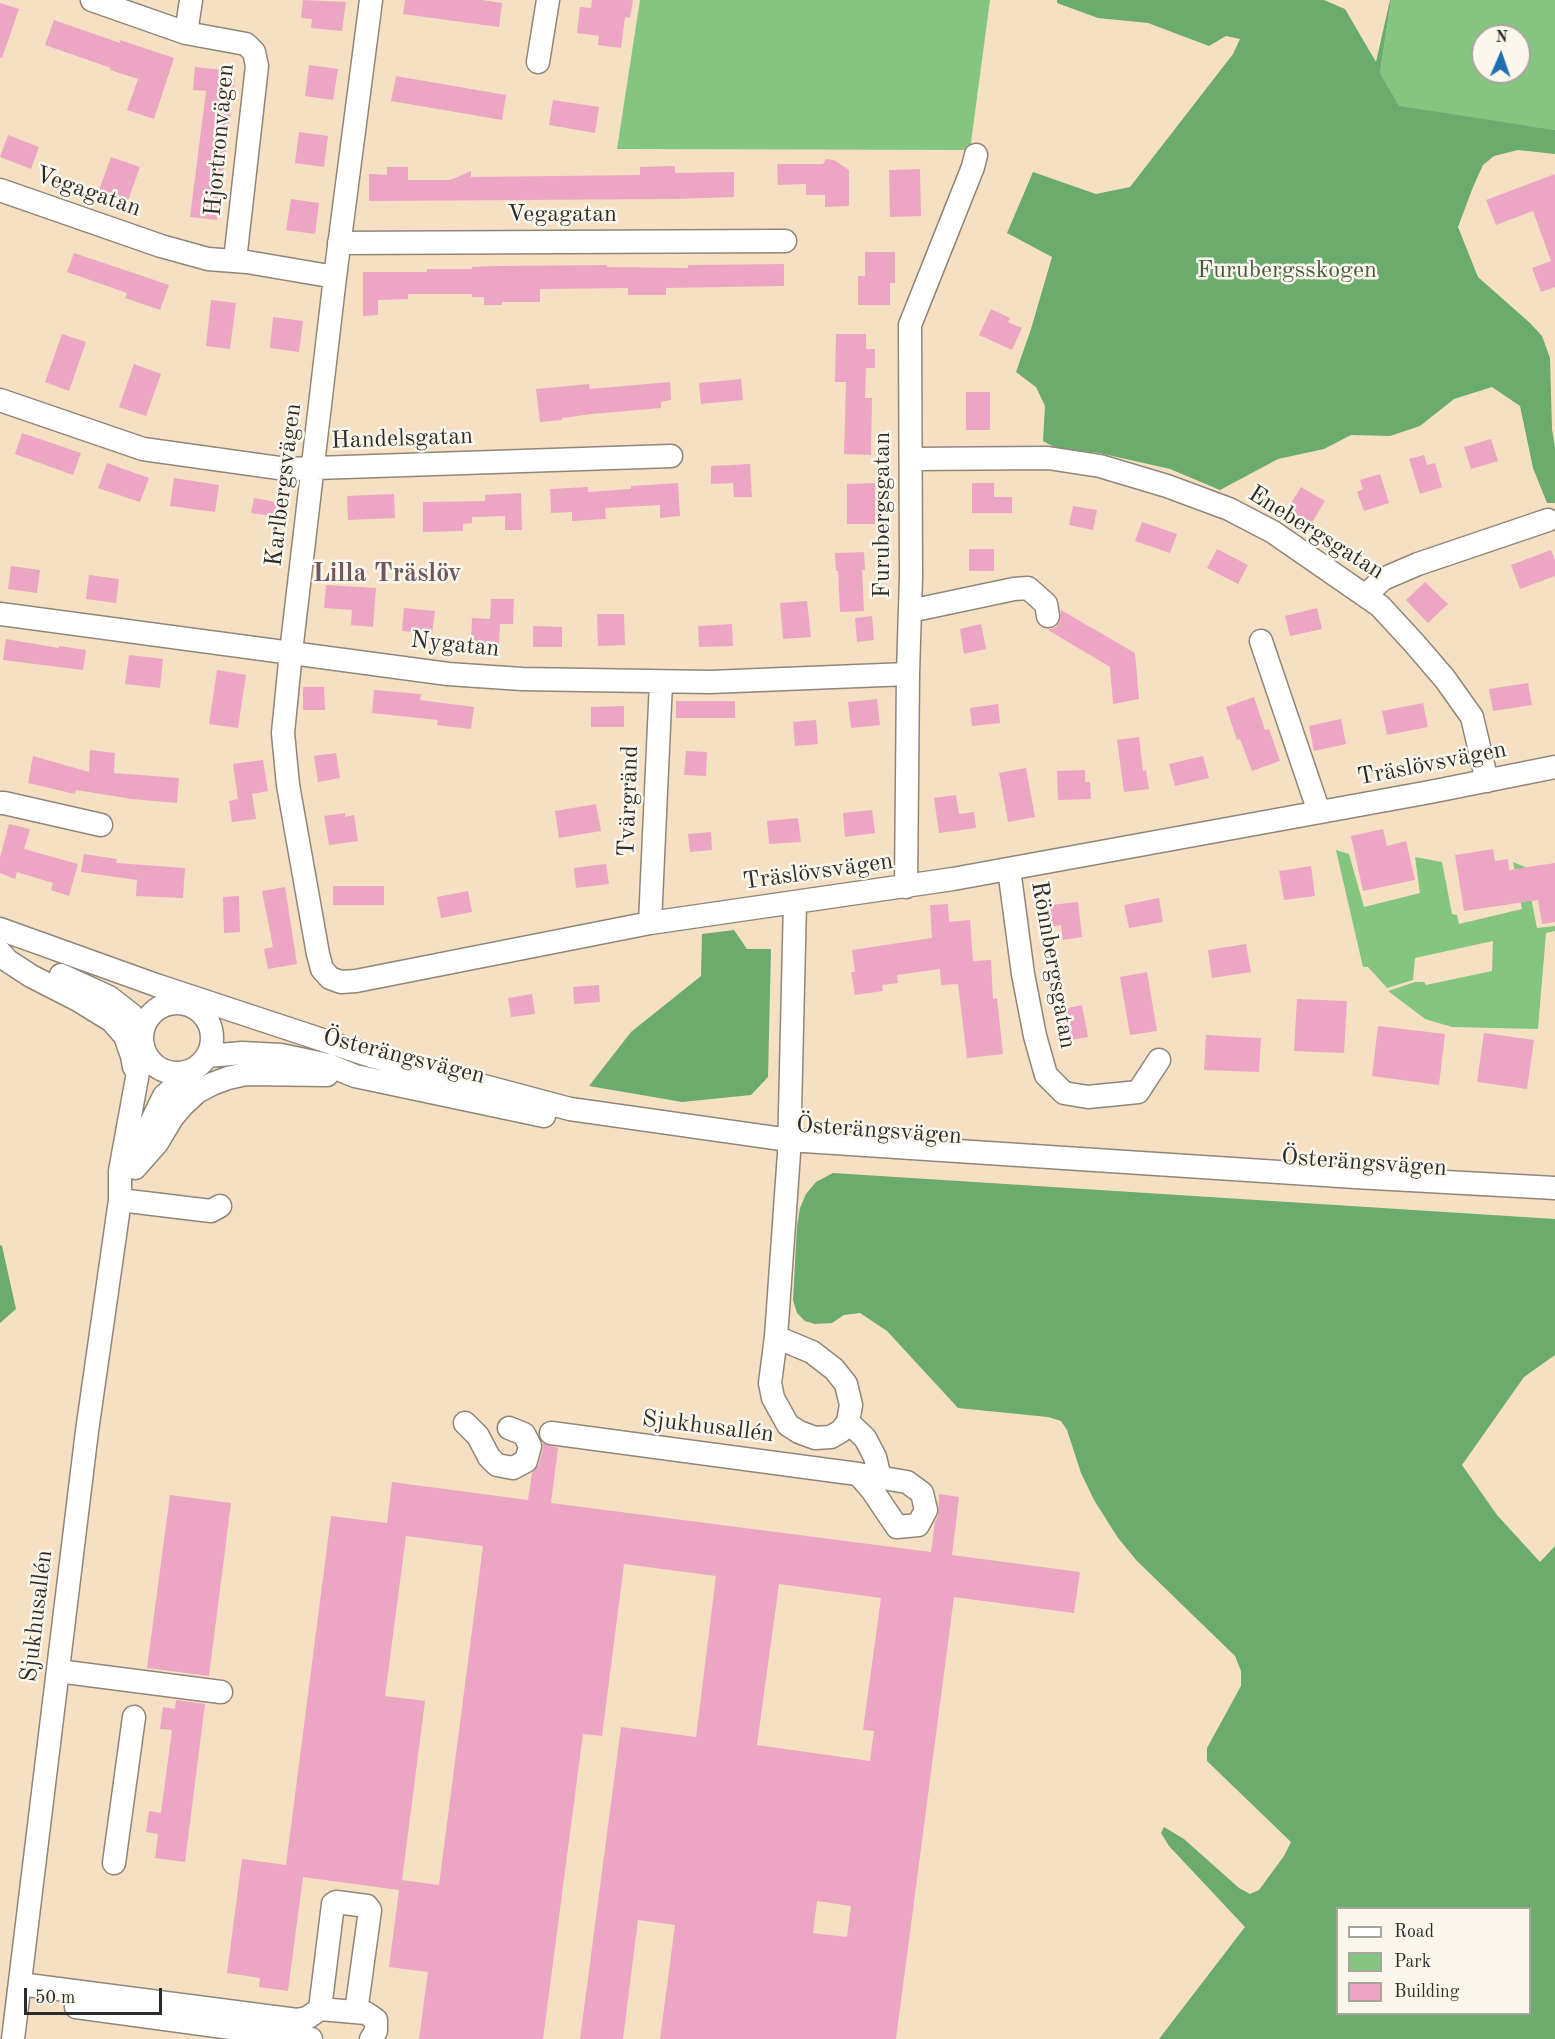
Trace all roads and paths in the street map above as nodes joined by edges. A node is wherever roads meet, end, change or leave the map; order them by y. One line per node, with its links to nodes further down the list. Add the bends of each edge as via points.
1 (92, 0): 5 (street, Hjortronvägen)
2 (191, 0): 5 (street)
3 (371, 0): 10 (street, Karlbergsvägen)
4 (548, 0): 6 (street)
5 (186, 33): 11 (street, Hjortronvägen, via 246,44 254,52 257,66)
6 (538, 62)
7 (976, 154): 15 (street, Furubergsgatan, via 910,326)
8 (0, 190): 11 (street, Vegagatan, via 161,246 208,259)
9 (785, 241): 10 (street, Vegagatan)
10 (339, 243): 12 (street, Karlbergsvägen)
11 (234, 260): 12 (street, Vegagatan)
12 (335, 277): 16 (street, Karlbergsvägen)
13 (0, 400): 16 (street, Handelsgatan, via 143,449)
14 (671, 456): 16 (street, Handelsgatan)
15 (911, 459): 18 (street, Enebergsgatan, via 1048,458 1100,466 1167,486 1229,509 1273,532); 19 (street, Furubergsgatan)
16 (313, 470): 23 (street, Karlbergsvägen)
17 (1548, 520): 18 (street, via 1418,564 1383,579)
18 (1366, 595): 27 (street, Enebergsgatan, via 1415,644 1472,717)
19 (910, 611): 21 (street, via 1028,588 1046,604); 24 (street, Furubergsgatan)
20 (0, 614): 23 (street, Nygatan)
21 (1048, 615)
22 (1262, 641): 29 (street)
23 (291, 652): 25 (street, Nygatan, via 448,674 522,680); 38 (street, Karlbergsvägen, via 284,752 318,954)
24 (908, 674): 25 (street, Nygatan); 32 (street, Furubergsgatan)
25 (661, 682): 34 (street, Tvärgränd)
26 (1555, 767): 27 (street, Träslövsvägen)
27 (1487, 781): 29 (street, Träslövsvägen)
28 (0, 803): 30 (street)
29 (1319, 812): 31 (street, Träslövsvägen)
30 (101, 825)
31 (1009, 869): 32 (street, Träslövsvägen); 44 (street, Rönnbergsgatan, via 1023,974 1046,1076 1064,1093 1088,1097 1138,1092)
32 (906, 887): 33 (street, Träslövsvägen)
33 (795, 902): 34 (street, Träslövsvägen); 48 (street)
34 (650, 923): 38 (street, Träslövsvägen, via 356,981 341,982)
35 (0, 929): 39 (street, Österängsvägen)
36 (0, 947): 42 (street, via 109,998 132,1015)
37 (0, 952): 47 (street, via 31,976 101,1013 120,1028 130,1047)
38 (327, 974)
39 (156, 985): 40 (street, Österängsvägen); 43 (street, Österängsvägen)
40 (181, 1003): 41 (street); 42 (street, via 155,1010 147,1020)
41 (201, 1012): 43 (street, Österängsvägen, via 290,1043); 45 (street, via 207,1018 213,1041)
42 (142, 1039): 45 (street, via 149,1060 162,1070 178,1074); 47 (street)
43 (371, 1056): 48 (street, Österängsvägen, via 570,1109)
44 (1159, 1060)
45 (200, 1063): 46 (street, Österängsvägen, via 242,1053 281,1056 328,1065); 49 (street, via 164,1096 143,1139)
46 (356, 1076): 48 (street, Österängsvägen, via 554,1118); 49 (street, via 246,1074 212,1084 183,1105)
47 (135, 1083): 51 (street, via 120,1171)
48 (789, 1147): 50 (street, Österängsvägen); 52 (street, Österängsvägen); 54 (street)
49 (135, 1168): 51 (street)
50 (1555, 1188)
51 (120, 1200): 53 (street, via 211,1211); 59 (street, Sjukhusallén)
52 (1555, 1203)
53 (220, 1206)
54 (776, 1337): 55 (street, via 812,1352 834,1369 846,1384 851,1405); 55 (street, via 770,1383 773,1398 788,1425 823,1438 841,1431)
55 (848, 1422): 58 (street, Sjukhusallén, via 865,1438 875,1457 869,1476)
56 (465, 1423): 57 (street, via 497,1465 513,1468 526,1461 530,1446 524,1434)
57 (508, 1428)
58 (551, 1433)
59 (58, 1671): 60 (street); 63 (street, Sjukhusallén)
60 (221, 1692)
61 (134, 1717): 62 (street)
62 (114, 1863)
63 (19, 1991): 64 (street, via 297,2020); 66 (street, Sjukhusallén); 67 (street)
64 (320, 2009): 65 (street); 65 (street, via 336,1902 368,1906 370,1910)
65 (356, 2012): 68 (street, via 376,2020)
66 (13, 2039)
67 (311, 2039)
68 (371, 2039)

